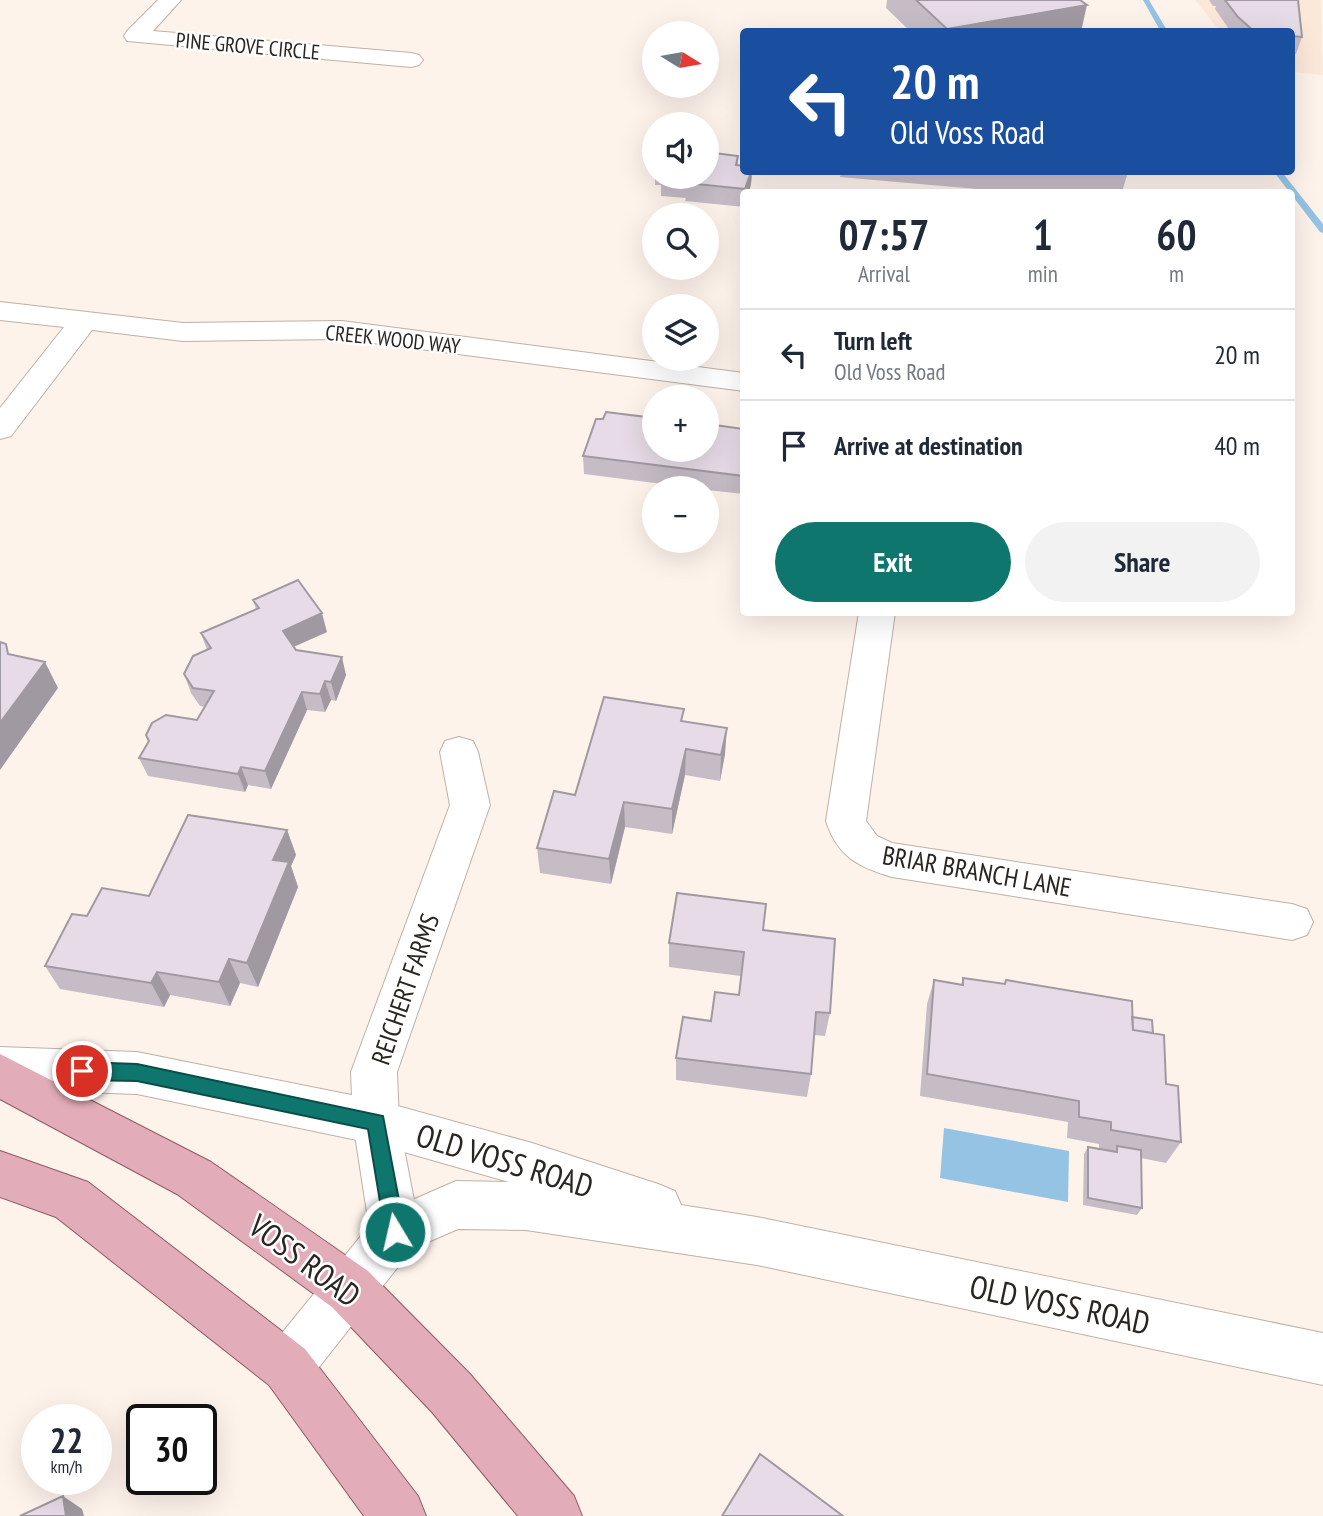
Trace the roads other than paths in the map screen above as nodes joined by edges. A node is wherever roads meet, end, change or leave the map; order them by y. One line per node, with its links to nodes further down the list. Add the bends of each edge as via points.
1 (170, 0): 2 (street, PINE GROVE CIRCLE, via 135,36)
2 (411, 61)
3 (0, 311): 4 (street, CREEK WOOD WAY)
4 (85, 320): 5 (street, CREEK WOOD WAY, via 183,332 342,330); 6 (street)
5 (740, 381)
6 (0, 429)
7 (876, 616): 9 (street, BRIAR BRANCH LANE, via 846,821 850,836 860,847 892,860)
8 (459, 751): 12 (street, REICHERT FARMS, via 470,805 374,1072)
9 (1292, 922)
10 (0, 1069): 12 (street, OLD VOSS ROAD, via 137,1073)
11 (0, 1074): 16 (main road, VOSS ROAD, via 194,1178)
12 (376, 1122): 14 (street, REICHERT FARMS); 15 (street, OLD VOSS ROAD, via 532,1166)
13 (0, 1174): 18 (main road, via 71,1199)
14 (395, 1232): 15 (street, OLD VOSS ROAD, via 456,1205 526,1206); 16 (street, OLD VOSS ROAD)
15 (757, 1241): 17 (street, OLD VOSS ROAD)
16 (350, 1289): 18 (street, OLD VOSS ROAD); 20 (main road, VOSS ROAD, via 451,1393)
17 (1323, 1359)
18 (288, 1367): 19 (main road)
19 (398, 1516)
20 (554, 1516)

